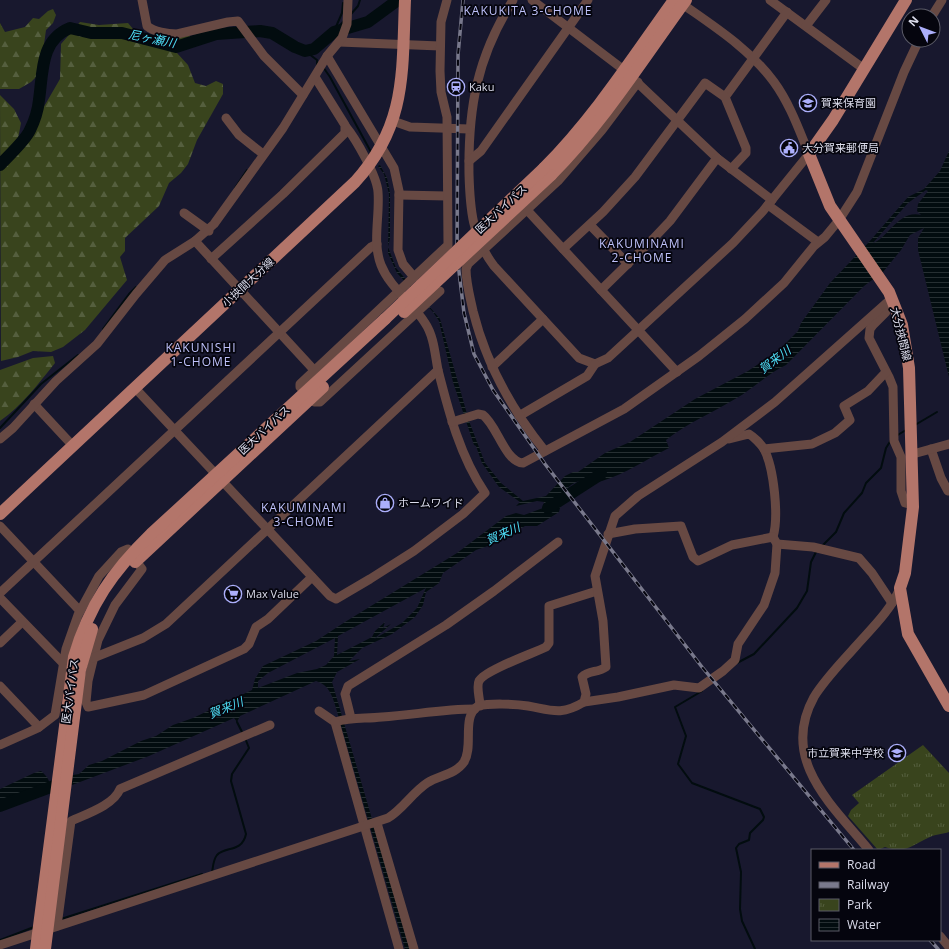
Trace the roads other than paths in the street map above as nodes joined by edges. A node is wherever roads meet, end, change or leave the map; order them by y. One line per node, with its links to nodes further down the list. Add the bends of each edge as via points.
1 (142, 0): 23 (street, via 147,26 169,34 238,21 270,63)
2 (348, 0): 15 (street, via 346,31)
3 (405, 0): 16 (main road, 小挾間大分線)
4 (447, 0): 17 (street, via 441,22)
5 (513, 0): 30 (street, via 484,58)
6 (532, 0): 14 (street)
7 (588, 0): 14 (street)
8 (770, 0): 12 (street)
9 (826, 0): 13 (street)
10 (906, 0): 21 (main road)
11 (680, 1): 19 (street); 22 (main road, 医大バイパス)
12 (787, 12): 13 (street); 19 (street)
13 (806, 26): 21 (street)
14 (569, 28): 22 (street); 35 (street, via 481,151)
15 (339, 42): 16 (street); 20 (street)
16 (403, 44): 17 (street); 27 (main road, 小挾間大分線, via 400,92)
17 (440, 46): 29 (street, via 441,89 447,113)
18 (915, 48): 42 (street)
19 (753, 58): 24 (street); 32 (street, via 781,92)
20 (321, 66): 23 (street); 28 (street); 33 (street)
21 (864, 69): 32 (main road)
22 (631, 76): 26 (street); 40 (street, via 597,137 558,181); 69 (main road, 医大バイパス, bridge, via 584,138)
23 (304, 95): 31 (street)
24 (725, 97): 26 (street, via 705,83); 36 (street, via 747,150)
25 (226, 118): 31 (street, via 239,134)
26 (677, 119): 34 (street); 43 (street, via 635,177)
27 (393, 121): 29 (street, via 410,127); 33 (main road, 小挾間大分線)
28 (346, 127): 33 (street); 50 (street, via 344,134 283,194)
29 (447, 128): 30 (street); 38 (street)
30 (469, 129): 35 (street)
31 (263, 154): 44 (street)
32 (809, 154): 39 (street); 42 (main road, 大分挾間線, via 830,206)
33 (375, 157): 37 (street, via 396,174); 47 (street); 53 (main road, 小挾間大分線, via 349,187)
34 (717, 158): 36 (street); 51 (street, via 670,221)
35 (469, 161): 49 (street, via 470,214)
36 (731, 170): 39 (street)
37 (399, 195): 38 (street); 52 (street, via 398,250 402,264)
38 (447, 196): 52 (street, via 448,245)
39 (770, 203): 46 (street); 60 (street, via 733,243)
40 (526, 210): 48 (street); 49 (street)
41 (184, 213): 44 (street)
42 (842, 224): 46 (street); 57 (main road, 大分挾間線)
43 (590, 225): 48 (street); 51 (street)
44 (209, 231): 45 (street)
45 (195, 241): 50 (street); 70 (street, via 165,260 97,344 56,380)
46 (818, 242): 66 (street, via 784,283 766,300)
47 (378, 244): 56 (street, via 387,278); 61 (street, via 371,247)
48 (563, 249): 55 (street)
49 (483, 250): 59 (street, via 494,266); 63 (street, via 468,264 466,274 475,320)
50 (211, 259): 53 (street)
51 (628, 264): 55 (street)
52 (414, 277): 56 (street)
53 (240, 290): 61 (street); 68 (main road, 小挾間大分線)
54 (440, 290): 58 (street)
55 (601, 290): 60 (street)
56 (399, 292): 58 (street); 64 (street)
57 (889, 298): 67 (street, via 886,312 873,325 869,336); 75 (street, via 792,388); 81 (main road, 大分挾間線, via 902,325 909,360)
58 (417, 312): 65 (street, via 430,333); 69 (street, via 320,402 316,403)
59 (543, 319): 62 (street, via 579,358); 63 (street)
60 (639, 331): 62 (street, via 608,358); 66 (street)
61 (280, 332): 64 (street); 73 (street)
62 (595, 364): 71 (street, via 587,376)
63 (492, 367): 71 (street)
64 (314, 370): 69 (street, via 300,385)
65 (438, 370): 72 (street); 87 (street)
66 (677, 372): 80 (street, via 624,409)
67 (886, 372): 78 (street, via 868,391 844,406 850,420 835,433 808,445); 84 (street, via 892,387 894,441 901,460 901,494 905,503)
68 (135, 388): 73 (street); 77 (main road, 小挾間大分線)
69 (308, 395): 82 (main road, 医大バイパス)
70 (34, 404): 74 (street); 77 (street)
71 (519, 416): 80 (street)
72 (452, 422): 80 (street, via 478,414 485,416 517,462 522,463); 93 (street, via 467,461 485,493 463,514 409,554 337,598 332,598)
73 (174, 429): 82 (street); 92 (street)
74 (0, 438)
75 (722, 442): 78 (street, via 749,434); 88 (street, via 638,496 615,516)
76 (949, 444): 79 (street)
77 (73, 446): 85 (main road, 小挾間大分線)
78 (764, 449): 89 (street, via 773,481)
79 (934, 449): 81 (street); 83 (street, via 941,478)
80 (545, 451)
81 (913, 454): 84 (main road, 大分挾間線)
82 (219, 477): 87 (street); 91 (main road, 医大バイパス)
83 (948, 491)
84 (913, 505): 94 (main road, 大分挾間線, via 905,570)
85 (0, 514)
86 (0, 526): 92 (street)
87 (266, 528): 93 (street); 102 (street, via 166,624 143,638)
88 (608, 534): 89 (street, via 635,529 681,526 693,557 698,561 732,545); 95 (street, via 596,570)
89 (775, 541): 98 (street, via 859,558 872,572); 105 (street, via 775,573 764,605 738,644 735,660 724,671 699,688 674,685)
90 (558, 542): 109 (street, via 452,621 348,686 345,694)
91 (132, 560): 99 (street, via 128,549 123,550 105,568); 102 (street, via 142,569 112,611 98,640); 117 (main road, via 99,613 83,656); 117 (main road, 医大バイパス, via 113,575 100,594 88,617 74,656)
92 (33, 562): 96 (street); 99 (street)
93 (312, 577): 102 (street, via 268,619 256,627 244,649 144,695 88,707 86,698)
94 (900, 588): 98 (street); 106 (main road, 大分挾間線, via 908,634)
95 (597, 591): 105 (street, via 603,621 606,667 603,670 586,672 582,677 586,694); 107 (street, via 549,606 549,643 540,650 511,661 481,678 478,685)
96 (0, 593)
97 (0, 598): 100 (street)
98 (892, 603): 116 (street, via 818,692 807,714 803,736 805,759 814,781)
99 (80, 611): 103 (street, via 70,635)
100 (22, 622): 101 (street); 103 (street)
101 (0, 643)
102 (93, 658)
103 (63, 663): 112 (street, via 56,711 53,717)
104 (0, 686): 112 (street)
105 (584, 702): 107 (street, via 552,712 522,705)
106 (949, 706)
107 (477, 707): 109 (street, via 380,718); 114 (street, via 471,716 468,748 462,764 453,772 428,782 393,815)
108 (319, 711): 110 (street)
109 (351, 718): 110 (street)
110 (336, 722): 115 (street)
111 (270, 725): 117 (street, via 120,789 118,795 71,821)
112 (39, 727): 113 (street)
113 (0, 745)
114 (377, 823): 115 (street); 124 (street)
115 (364, 827): 117 (street); 123 (street)
116 (868, 849)
117 (45, 925): 119 (street); 121 (main road, 医大バイパス); 122 (main road, 医大バイパス)
118 (941, 937): 120 (street)
119 (0, 945)
120 (949, 947)
121 (36, 949)
122 (45, 949)
123 (399, 949)
124 (414, 949)

